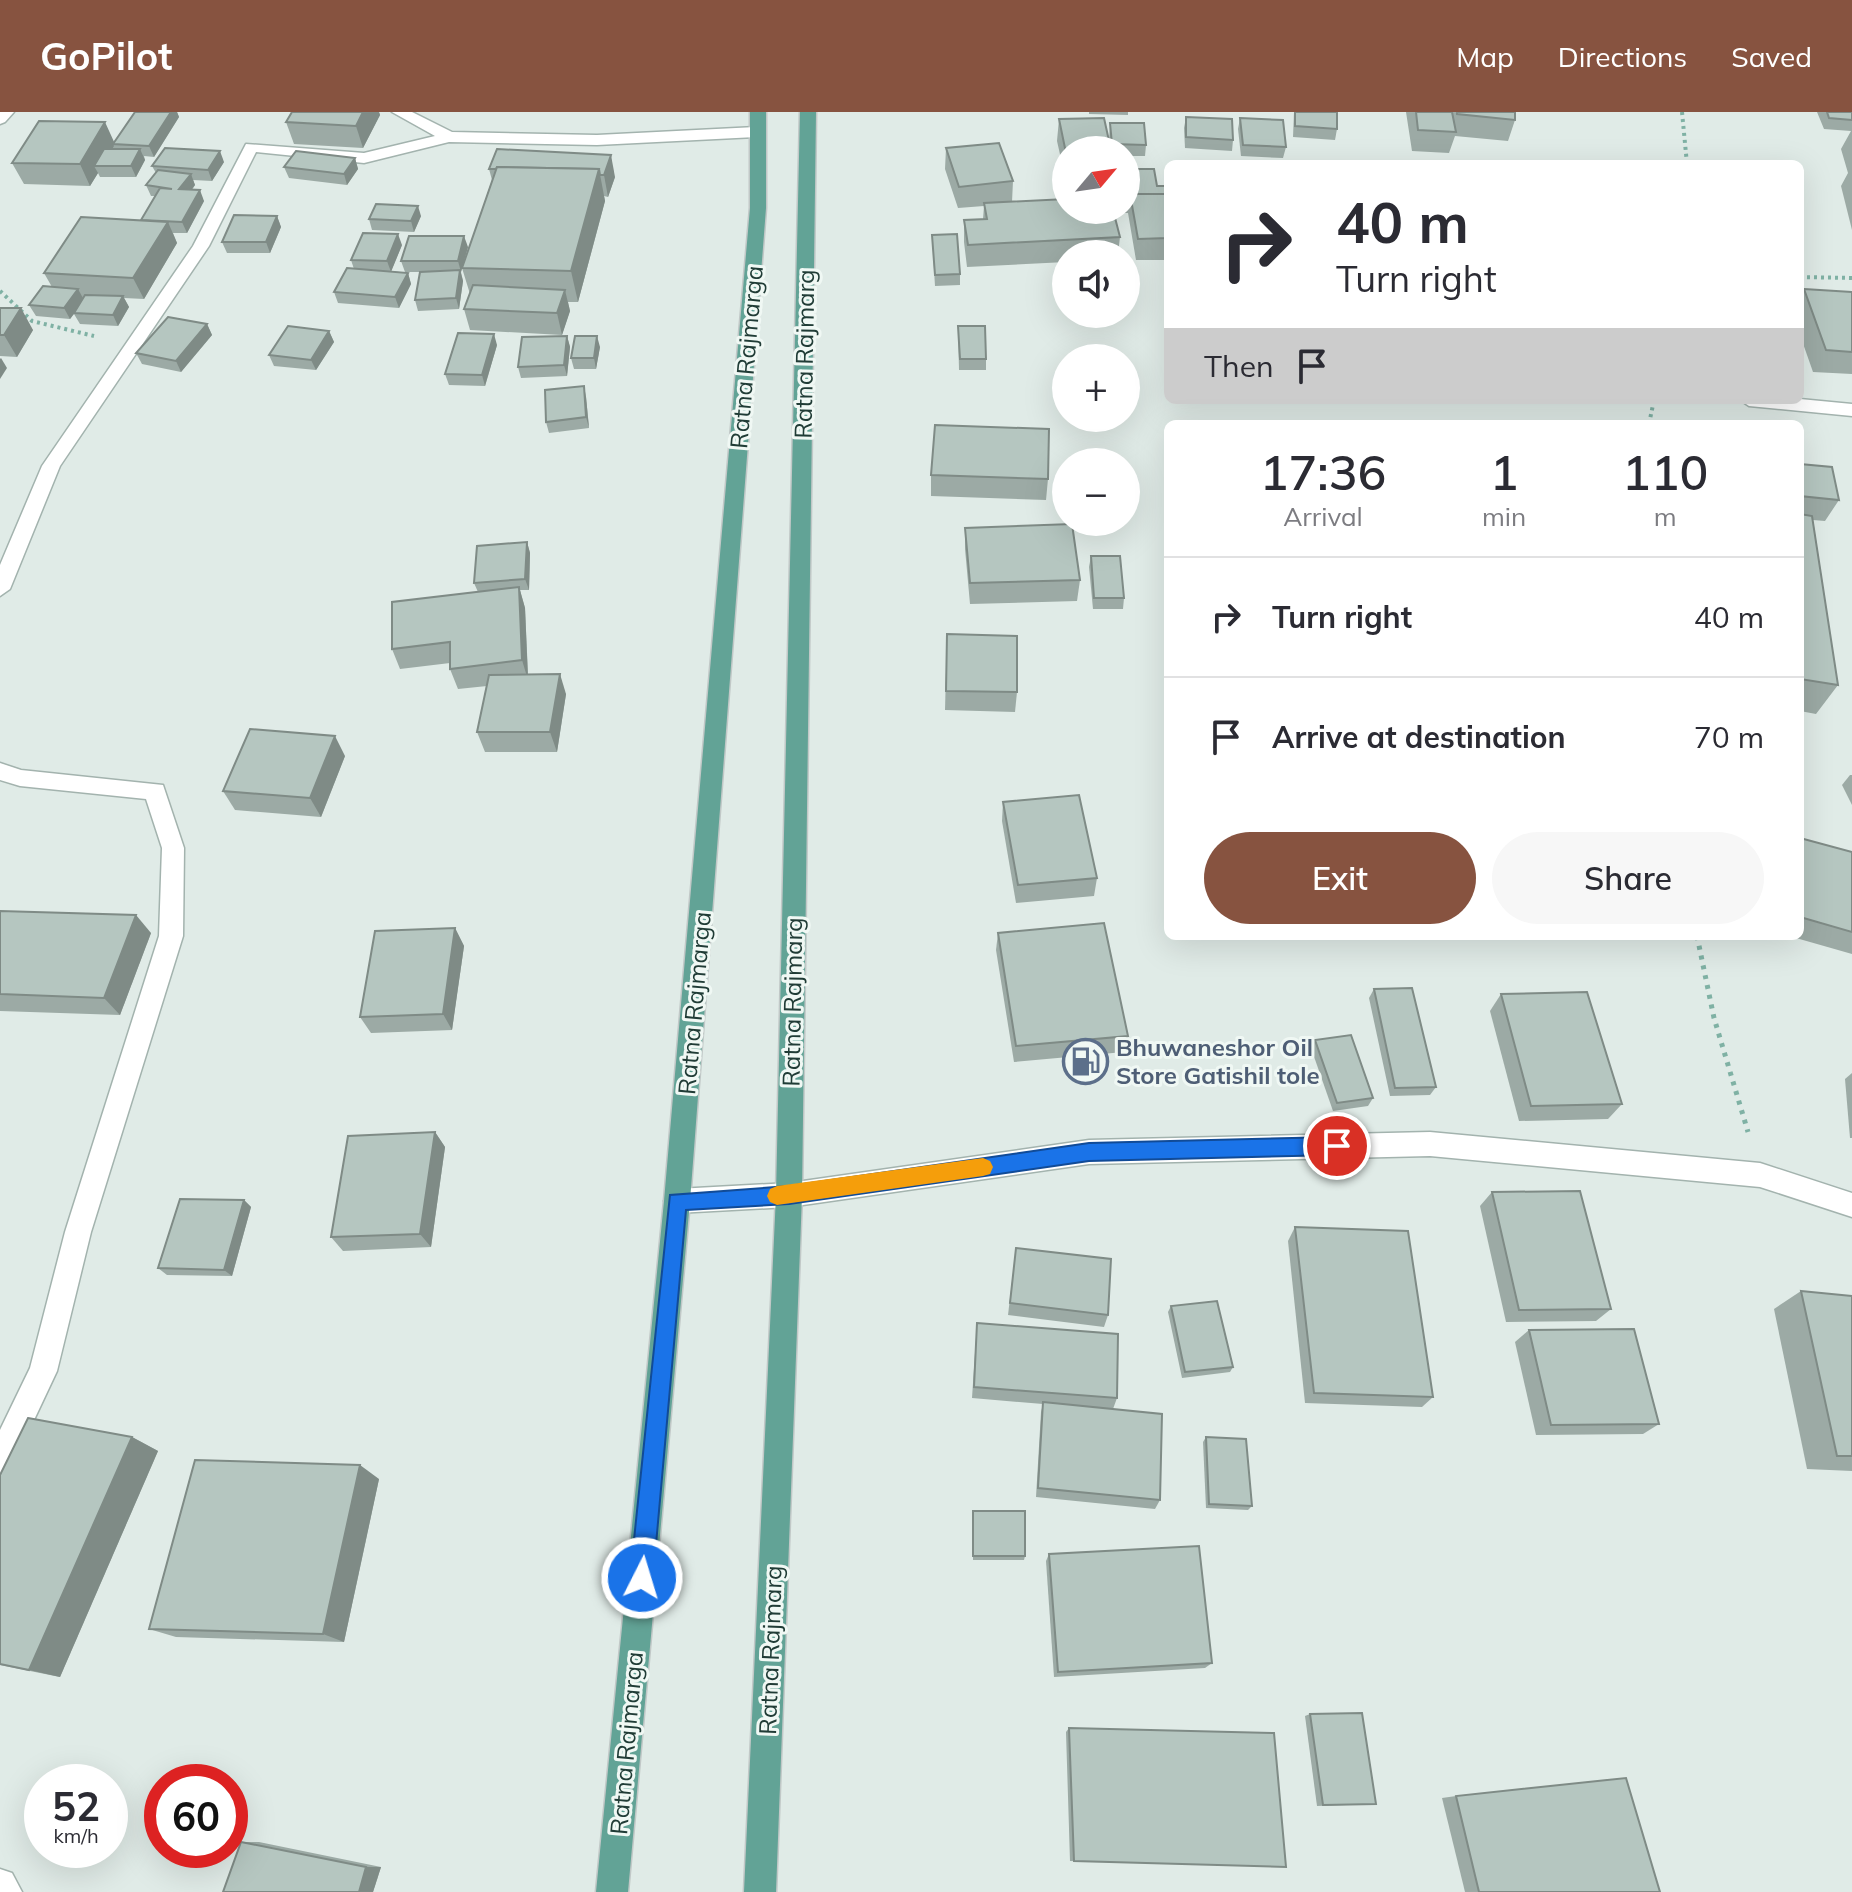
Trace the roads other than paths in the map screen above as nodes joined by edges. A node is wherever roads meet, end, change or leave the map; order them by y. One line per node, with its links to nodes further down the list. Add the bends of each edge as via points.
1 (6, 112): 4 (street)
2 (400, 112): 6 (street)
3 (808, 112): 11 (main road, Ratna Rajmarg)
4 (0, 119)
5 (757, 122): 6 (street, via 597,140); 12 (main road, Ratna Rajmarga, via 758,208)
6 (449, 137): 9 (street, via 364,158 251,147 201,246 51,466)
7 (1790, 404): 8 (street)
8 (1852, 410)
9 (0, 589)
10 (0, 771): 14 (street, via 20,778 155,791 173,848 171,936 78,1232 43,1371)
11 (789, 1195): 12 (street); 13 (street, via 1089,1152 1430,1144 1760,1175); 18 (main road, Ratna Rajmarg)
12 (677, 1201): 17 (main road, Ratna Rajmarga)
13 (1852, 1205)
14 (0, 1461)
15 (0, 1885): 16 (street)
16 (6, 1892)
17 (612, 1892)
18 (760, 1892)

